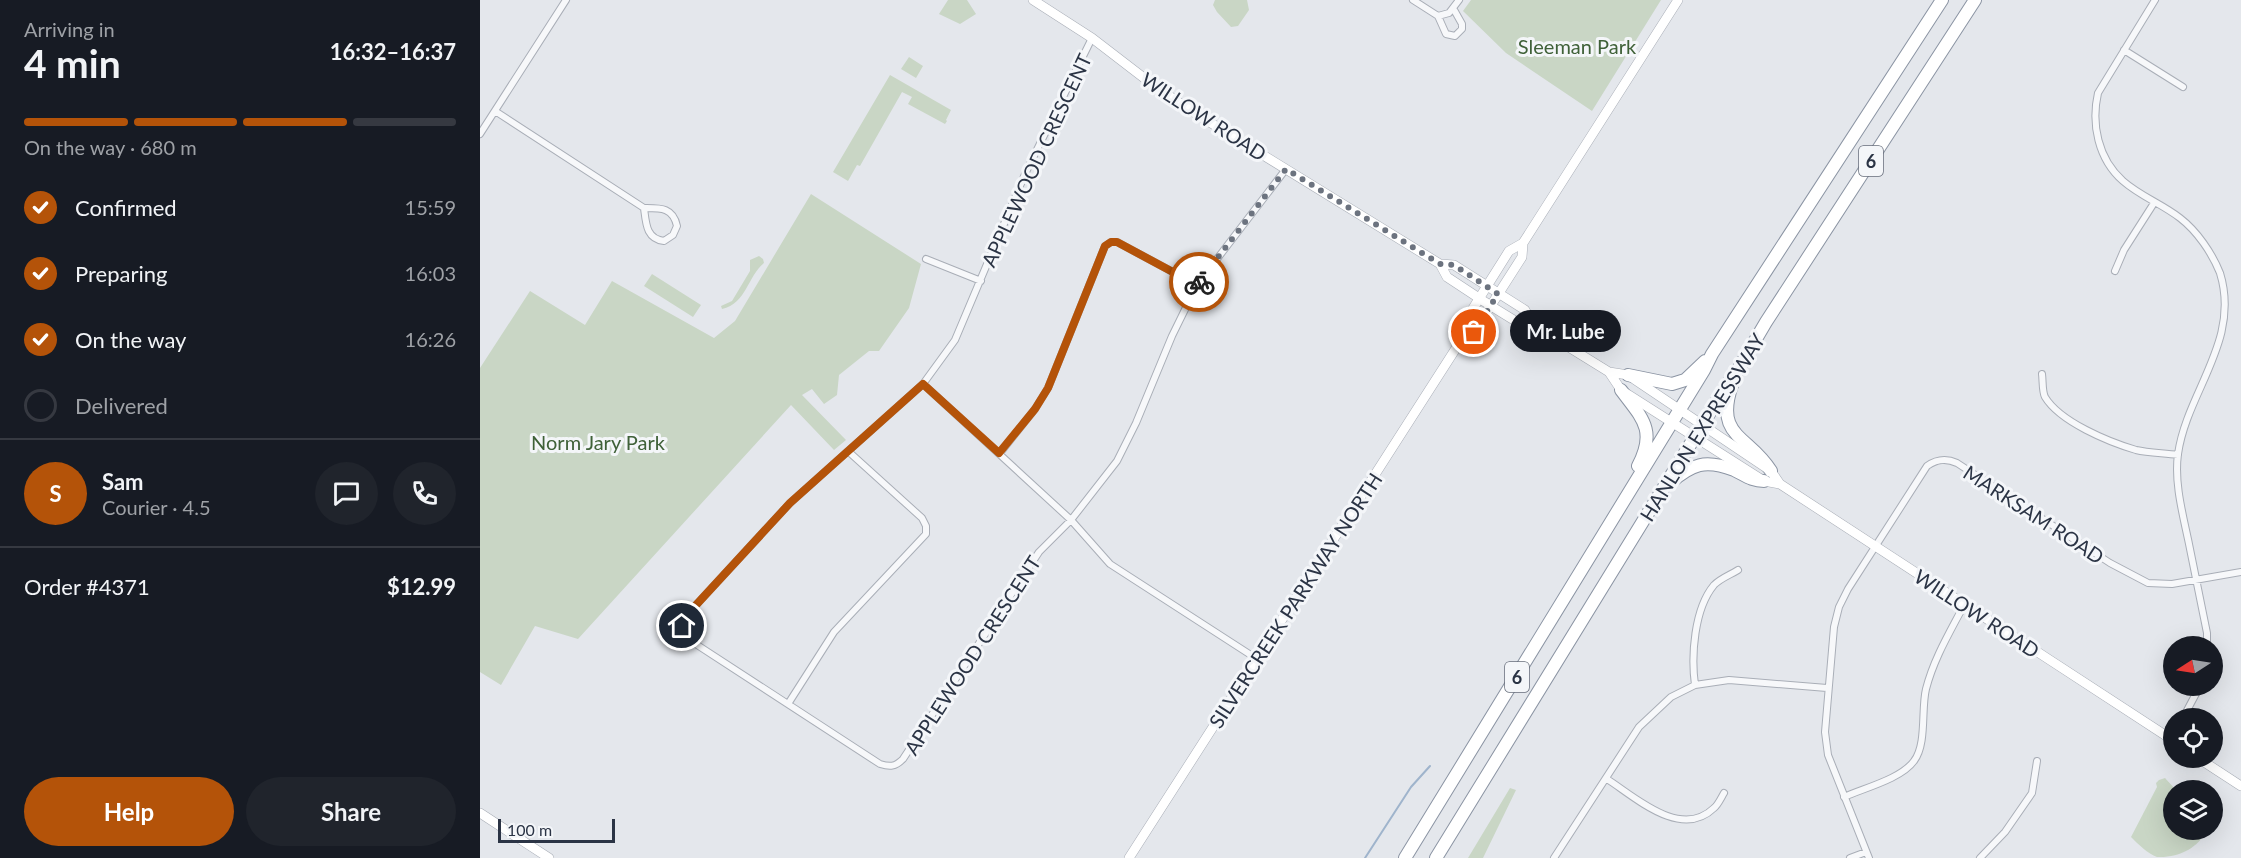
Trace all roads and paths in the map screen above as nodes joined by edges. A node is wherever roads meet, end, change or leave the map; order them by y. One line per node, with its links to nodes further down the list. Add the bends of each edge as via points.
1 (566, 0): 14 (street)
2 (1033, 0): 11 (main road, WILLOW ROAD)
3 (1413, 0): 10 (street)
4 (1459, 0): 9 (street)
5 (1678, 0): 19 (main road, SILVERCREEK PARKWAY NORTH)
6 (1942, 0): 31 (highway, HANLON EXPRESSWAY / 6)
7 (1975, 0): 33 (highway, HANLON EXPRESSWAY / 6)
8 (2155, 0): 12 (street)
9 (1454, 8): 10 (street); 10 (street, via 1462,24 1455,36 1446,34)
10 (1438, 16)
11 (1092, 38): 16 (main road, WILLOW ROAD, via 1157,88); 23 (street, APPLEWOOD CRESCENT, via 1025,174)
12 (2124, 50): 13 (street); 17 (street, via 2098,93 2097,130 2110,166)
13 (2184, 87)
14 (495, 111): 15 (street); 18 (street)
15 (480, 134)
16 (1286, 169): 21 (main road, WILLOW ROAD); 24 (street, APPLEWOOD CRESCENT)
17 (2154, 203): 22 (street); 44 (street, via 2181,219 2202,241 2220,274 2225,298 2222,340 2184,428)
18 (644, 208): 18 (street, via 646,225 654,238 664,241 673,235 676,226 671,212)
19 (1523, 243): 25 (main road, SILVERCREEK PARKWAY NORTH, via 1509,251); 26 (main road, SILVERCREEK PARKWAY NORTH, via 1522,257)
20 (926, 259): 23 (street)
21 (1440, 264): 25 (main road, WILLOW ROAD, via 1454,265); 27 (main road, WILLOW ROAD, via 1447,277)
22 (2115, 271)
23 (981, 281): 36 (street, APPLEWOOD CRESCENT, via 955,340)
24 (1197, 285): 43 (street, via 1117,242 1105,246 1048,388); 48 (street, APPLEWOOD CRESCENT, via 1117,461)
25 (1486, 286): 26 (main road, WILLOW ROAD); 27 (main road, SILVERCREEK PARKWAY NORTH)
26 (1498, 294): 28 (main road, SILVERCREEK PARKWAY NORTH); 29 (main road, WILLOW ROAD, via 1525,310)
27 (1479, 298): 28 (main road, WILLOW ROAD); 30 (main road, SILVERCREEK PARKWAY NORTH, via 1462,326)
28 (1491, 306): 29 (main road, WILLOW ROAD, via 1517,322); 30 (main road, SILVERCREEK PARKWAY NORTH, via 1474,332)
29 (1533, 325): 32 (main road, WILLOW ROAD)
30 (1460, 342): 55 (main road, SILVERCREEK PARKWAY NORTH)
31 (1712, 354): 35 (highway, via 1685,380 1672,384); 38 (highway, HANLON EXPRESSWAY / 6)
32 (1609, 372): 35 (main road, WILLOW ROAD); 37 (main road, WILLOW ROAD)
33 (1736, 373): 40 (highway, HANLON EXPRESSWAY / 6); 45 (highway, via 1728,398 1728,422 1736,435 1764,460)
34 (2042, 374): 44 (street, via 2044,396 2084,428 2138,450)
35 (1628, 375): 38 (main road, WILLOW ROAD)
36 (923, 384): 42 (street, APPLEWOOD CRESCENT); 43 (street)
37 (1621, 390): 39 (main road, WILLOW ROAD); 47 (highway, via 1646,426 1647,441 1630,480)
38 (1680, 410): 39 (highway, HANLON EXPRESSWAY / 6); 40 (main road, WILLOW ROAD)
39 (1672, 422): 41 (main road, WILLOW ROAD); 47 (highway, HANLON EXPRESSWAY / 6)
40 (1702, 425): 41 (highway, HANLON EXPRESSWAY / 6); 45 (main road, WILLOW ROAD)
41 (1695, 437): 45 (main road, WILLOW ROAD); 46 (highway, HANLON EXPRESSWAY / 6)
42 (849, 452): 58 (street, via 922,518 926,534 834,632); 58 (street, APPLEWOOD CRESCENT, via 790,503 685,617 682,626 688,639)
43 (999, 453): 48 (street)
44 (2178, 455): 52 (street, via 2177,483)
45 (1767, 476): 46 (highway, via 1753,481 1735,471 1700,464 1684,471); 49 (main road, WILLOW ROAD)
46 (1662, 490): 71 (highway, HANLON EXPRESSWAY / 6)
47 (1628, 495): 70 (highway, HANLON EXPRESSWAY / 6)
48 (1071, 520): 55 (street, via 1110,564); 58 (street, APPLEWOOD CRESCENT, via 1039,552 897,765 880,764)
49 (1874, 546): 52 (street, MARKSAM ROAD, via 1927,466 1948,459 2128,574 2148,583); 53 (main road, WILLOW ROAD); 57 (street, MARKSAM ROAD, via 1839,607)
50 (1738, 570): 56 (street, via 1712,587 1702,611 1694,639)
51 (2241, 572): 52 (street, MARKSAM ROAD)
52 (2197, 581): 54 (street)
53 (1964, 605): 59 (main road, WILLOW ROAD); 65 (street, via 1934,661 1914,761 1901,773)
54 (2206, 636)
55 (1257, 659): 69 (main road, SILVERCREEK PARKWAY NORTH)
56 (1695, 685): 57 (street, via 1729,680); 62 (street, via 1671,697 1651,714)
57 (1827, 688): 65 (street, MARKSAM ROAD, via 1828,755)
58 (788, 704)
59 (2163, 732)
60 (2037, 760): 74 (street, via 2032,793 2005,832)
61 (2213, 768): 63 (main road)
62 (1606, 779): 64 (street, via 1666,817 1683,820 1702,816 1714,808); 72 (street)
63 (2241, 786)
64 (1724, 793)
65 (1844, 797): 67 (street, MARKSAM ROAD)
66 (480, 813): 68 (main road)
67 (1867, 855): 73 (street)
68 (549, 858)
69 (1129, 858)
70 (1405, 858)
71 (1436, 858)
72 (1554, 858)
73 (1850, 858)
74 (1980, 858)

